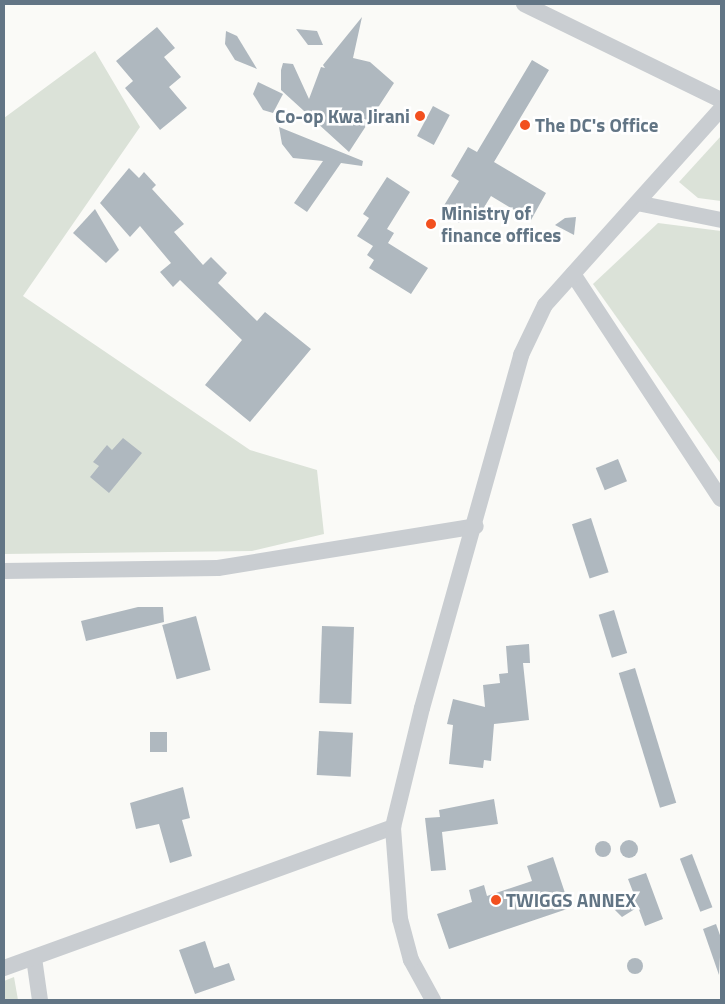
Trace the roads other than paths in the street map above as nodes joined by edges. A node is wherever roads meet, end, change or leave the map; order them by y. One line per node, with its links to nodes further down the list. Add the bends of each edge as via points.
1 (524, 4): 2 (street)
2 (721, 100)
3 (721, 109): 4 (street)
4 (637, 203): 5 (street); 6 (street)
5 (721, 220)
6 (573, 274): 7 (street); 8 (street, via 545,305 521,355)
7 (721, 499)
8 (476, 526): 9 (street, via 218,568); 10 (street, via 422,708)
9 (4, 570)
10 (393, 827): 11 (street); 14 (street, via 400,919 411,960)
11 (34, 958): 12 (street); 13 (street)
12 (4, 968)
13 (40, 1000)
14 (433, 1000)

